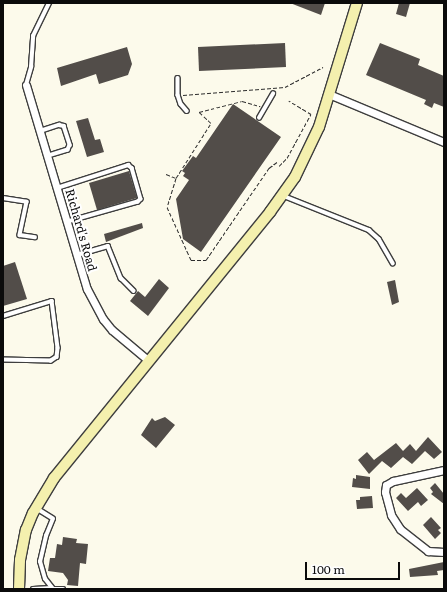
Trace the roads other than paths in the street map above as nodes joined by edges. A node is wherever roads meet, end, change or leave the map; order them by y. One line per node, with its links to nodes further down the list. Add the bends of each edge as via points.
1 (49, 3): 4 (lane, via 33,36 31,68)
2 (357, 3): 6 (street)
3 (178, 78): 7 (lane, via 180,104)
4 (26, 86): 9 (street, Richard's Road)
5 (273, 94): 8 (lane)
6 (329, 94): 10 (street); 13 (street, via 319,127 298,172)
7 (186, 111)
8 (259, 118)
9 (40, 131): 11 (street, Richard's Road); 11 (lane, via 64,126 70,145 68,150)
10 (444, 142)
11 (48, 156): 12 (street, Richard's Road)
12 (57, 188): 15 (street, Richard's Road); 15 (lane, via 79,183 83,178 128,165 132,168 141,198 138,202)
13 (283, 196): 18 (lane, via 369,230 379,239); 22 (street)
14 (3, 198): 16 (lane, via 27,202 20,235)
15 (68, 222): 17 (street, Richard's Road)
16 (35, 237)
17 (77, 256): 19 (lane, via 108,246 121,278); 22 (street, Richard's Road, via 87,289 103,319 125,342)
18 (393, 263)
19 (134, 291)
20 (3, 316): 21 (lane, via 52,301 58,348 57,357 51,360)
21 (3, 360)
22 (149, 361): 24 (street, via 54,478)
23 (444, 470): 25 (street, via 399,479 385,487 388,507 395,522 428,552)
24 (36, 509): 26 (street, via 22,547); 28 (lane, via 53,519 40,562 43,574)
25 (444, 552)
26 (19, 589)
27 (33, 589): 28 (lane)
28 (52, 589): 29 (lane)
29 (63, 589)

